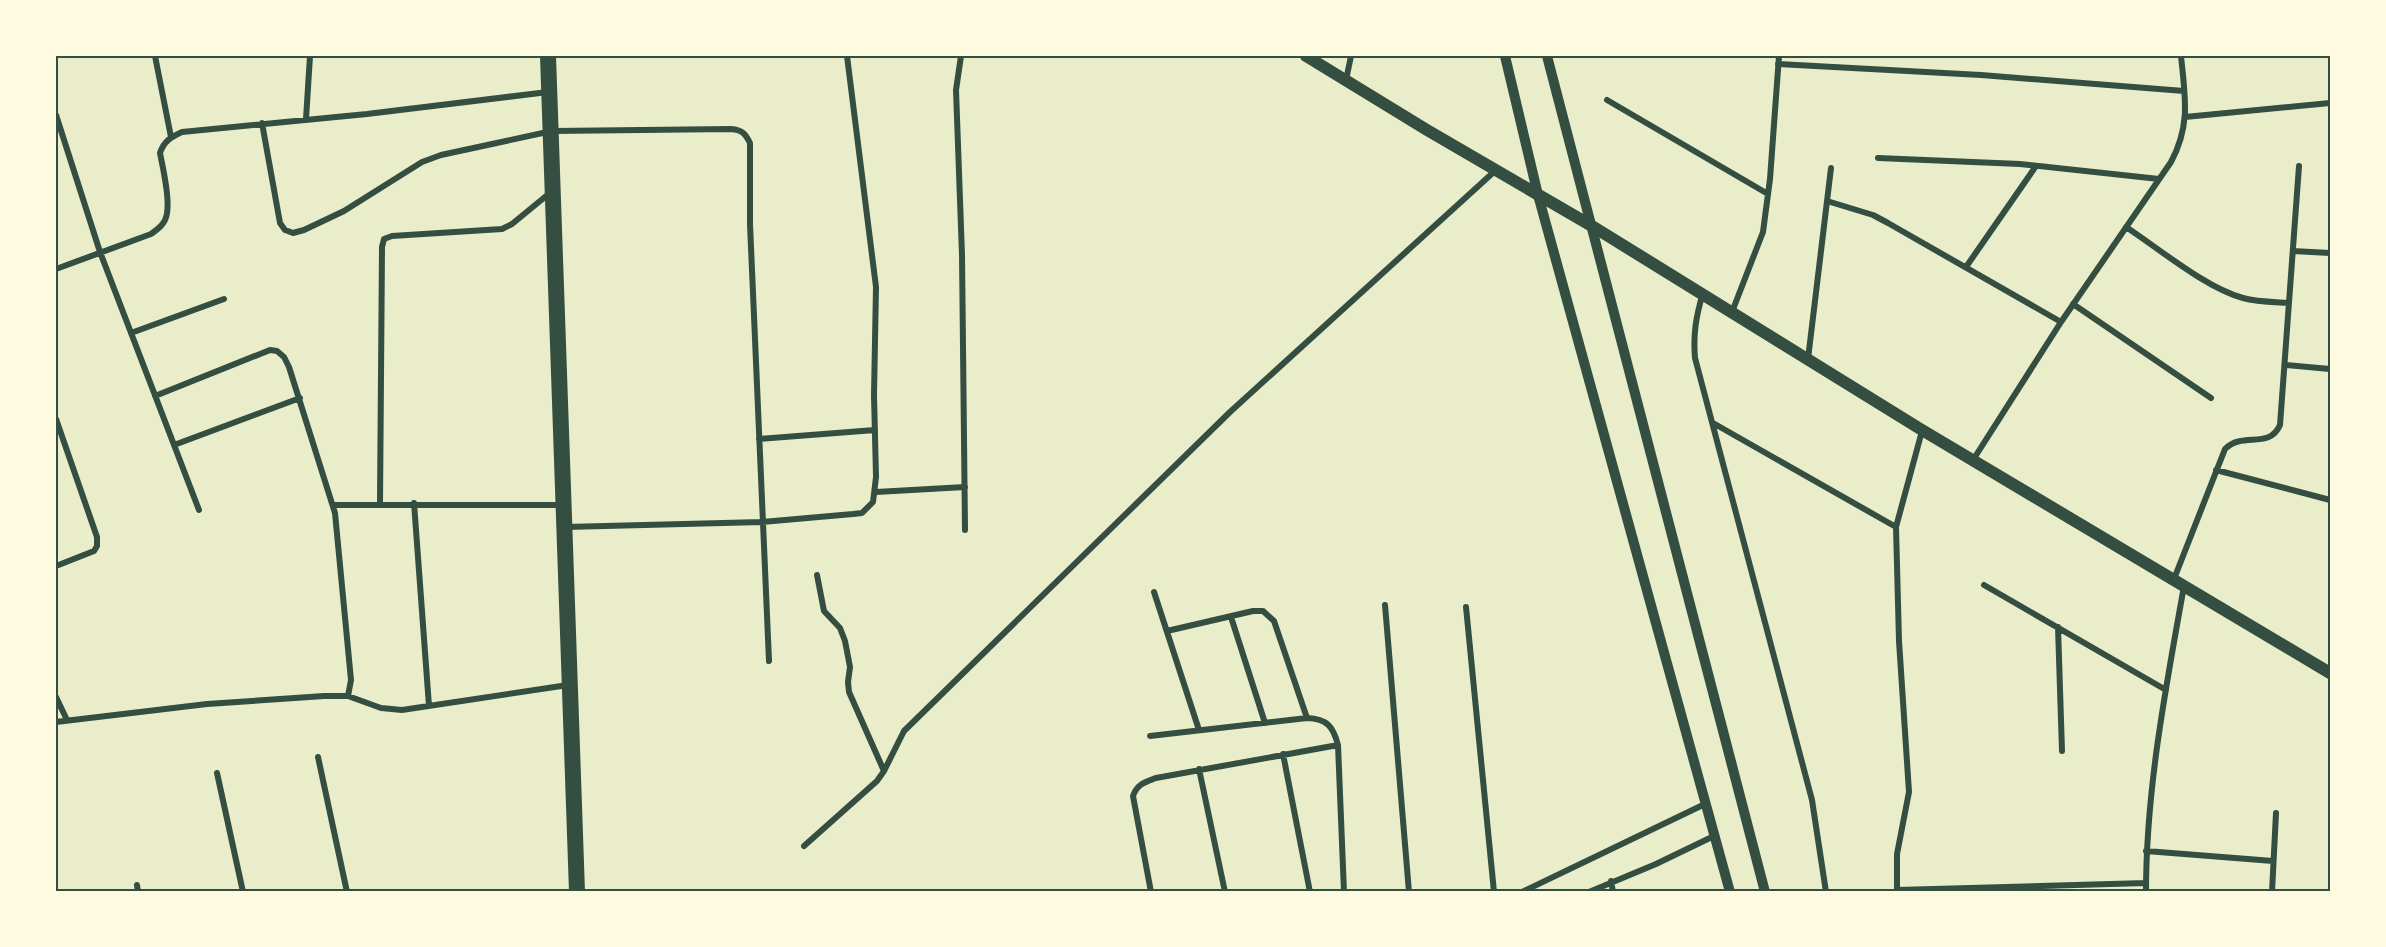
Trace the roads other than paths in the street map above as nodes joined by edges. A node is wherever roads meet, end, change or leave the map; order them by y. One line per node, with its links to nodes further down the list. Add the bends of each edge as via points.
1 (155, 56): 23 (street)
2 (310, 56): 20 (street)
3 (548, 56): 15 (highway)
4 (847, 56): 56 (street, via 876,287)
5 (961, 56): 62 (street, via 956,90)
6 (1306, 56): 13 (main road)
7 (1352, 56): 13 (street)
8 (1504, 56): 32 (street)
9 (1547, 56): 34 (street)
10 (1779, 56): 12 (street)
11 (2181, 56): 14 (street)
12 (1778, 63): 14 (street); 31 (street)
13 (1346, 80): 28 (main road)
14 (2184, 91): 19 (street)
15 (550, 92): 20 (street); 22 (highway)
16 (1607, 100): 31 (street)
17 (2331, 103): 19 (street)
18 (56, 115): 37 (street)
19 (2185, 117): 29 (street, via 2181,144)
20 (306, 119): 21 (street)
21 (262, 123): 22 (street, via 280,223 293,232 344,211 422,162); 23 (street, via 201,129)
22 (552, 131): 30 (highway); 58 (street, via 731,129 746,134 750,142)
23 (171, 137): 37 (street, via 160,153 166,219 151,234)
24 (1878, 158): 25 (street)
25 (2036, 166): 29 (street); 39 (street)
26 (2299, 166): 36 (street)
27 (1831, 168): 33 (street)
28 (1496, 170): 32 (main road); 102 (street, via 1230,411 927,708 904,731)
29 (2159, 179): 35 (street)
30 (553, 189): 65 (street, via 502,229 384,239); 68 (highway)
31 (1768, 194): 45 (street, via 1763,232)
32 (1543, 198): 34 (main road); 104 (street)
33 (1827, 201): 39 (street, via 1873,215); 48 (street)
34 (1592, 225): 41 (main road); 125 (street)
35 (2126, 226): 43 (street, via 2231,294); 44 (street)
36 (2293, 250): 38 (street); 43 (street)
37 (100, 252): 40 (street); 47 (street)
38 (2331, 253)
39 (1966, 267): 46 (street)
40 (56, 269)
41 (1703, 293): 45 (main road); 55 (street, via 1695,320 1695,358)
42 (224, 299): 47 (street)
43 (2289, 303): 49 (street)
44 (2073, 304): 46 (street); 52 (street)
45 (1732, 312): 48 (main road)
46 (2061, 322): 60 (street)
47 (131, 333): 51 (street)
48 (1808, 360): 57 (main road)
49 (2285, 365): 50 (street); 61 (street, via 2276,434 2230,444)
50 (2331, 369)
51 (155, 396): 53 (street, via 270,350 284,357); 59 (street)
52 (2211, 398)
53 (300, 399): 59 (street); 67 (street)
54 (56, 419): 74 (street, via 97,537 94,551)
55 (1713, 423): 72 (street); 126 (street, via 1812,800)
56 (875, 430): 58 (street); 63 (street)
57 (1922, 430): 60 (main road); 72 (street)
58 (759, 439): 70 (street)
59 (174, 445): 69 (street)
60 (1972, 460): 76 (main road)
61 (2216, 470): 64 (street); 76 (street)
62 (965, 487): 63 (street); 73 (street)
63 (876, 492): 70 (street, via 873,502 862,513)
64 (2331, 500)
65 (380, 504): 66 (street); 67 (street)
66 (414, 504): 68 (street); 90 (street)
67 (333, 505): 88 (street, via 351,680)
68 (565, 505): 71 (highway)
69 (199, 510)
70 (762, 522): 71 (street); 84 (street)
71 (566, 527): 86 (highway)
72 (1896, 527): 127 (street, via 1909,792 1897,854)
73 (966, 530)
74 (56, 566)
75 (817, 575): 102 (street, via 824,611 840,628 845,641 849,692)
76 (2179, 582): 85 (main road); 87 (street)
77 (1984, 585): 82 (street)
78 (1154, 592): 83 (street)
79 (1385, 605): 119 (street)
80 (1466, 607): 120 (street)
81 (1231, 617): 83 (street); 91 (street, via 1263,610 1274,621); 94 (street)
82 (2058, 627): 87 (street); 98 (street)
83 (1167, 631): 95 (street)
84 (769, 661)
85 (2331, 673)
86 (571, 684): 90 (street); 114 (highway)
87 (2166, 690): 108 (street)
88 (348, 696): 90 (street, via 389,709); 92 (street, via 207,704)
89 (56, 697): 92 (street)
90 (429, 706)
91 (1307, 718): 94 (street); 97 (street, via 1327,722)
92 (67, 720): 93 (street)
93 (56, 722)
94 (1265, 723): 95 (street)
95 (1199, 730): 96 (street)
96 (1150, 736)
97 (1338, 745): 99 (street); 118 (street)
98 (2061, 751)
99 (1283, 754): 101 (street); 117 (street)
100 (318, 757): 113 (street)
101 (1199, 769): 115 (street, via 1156,778 1135,789 1133,796); 116 (street)
102 (884, 771): 107 (street)
103 (217, 773): 112 (street)
104 (1705, 804): 106 (street); 121 (street)
105 (2276, 813): 109 (street)
106 (1714, 836): 110 (street); 124 (street)
107 (804, 846)
108 (2146, 851): 109 (street); 111 (street)
109 (2273, 861): 129 (street)
110 (1611, 881): 122 (street); 123 (street)
111 (2146, 883): 127 (street); 128 (street)
112 (243, 891)
113 (347, 891)
114 (577, 891)
115 (1151, 891)
116 (1225, 891)
117 (1310, 891)
118 (1344, 891)
119 (1409, 891)
120 (1494, 891)
121 (1522, 891)
122 (1589, 891)
123 (1613, 891)
124 (1730, 891)
125 (1765, 891)
126 (1826, 891)
127 (1897, 891)
128 (2146, 891)
129 (2272, 891)

